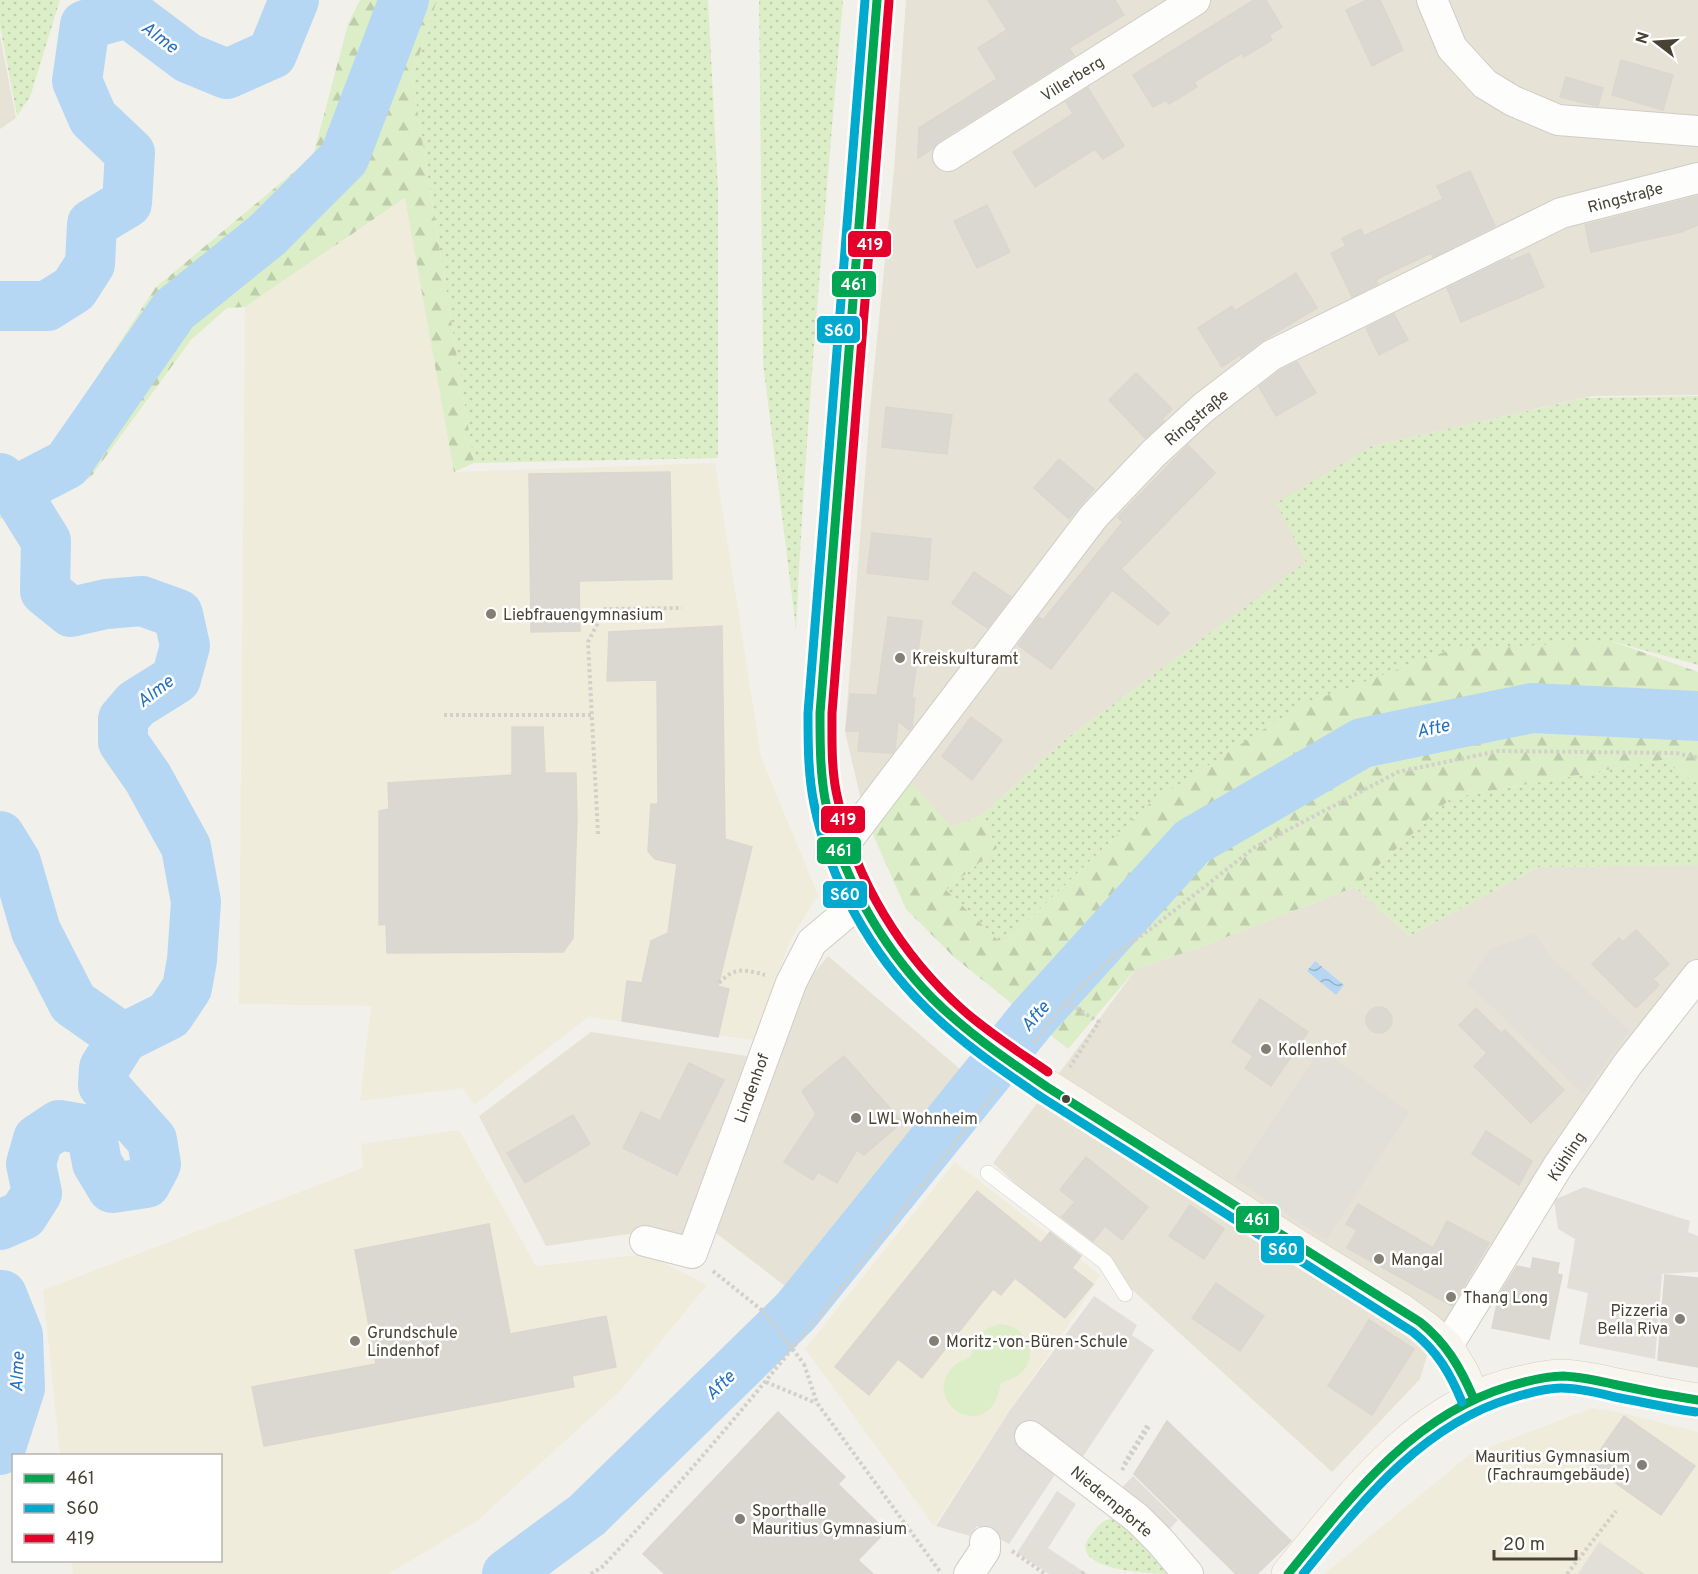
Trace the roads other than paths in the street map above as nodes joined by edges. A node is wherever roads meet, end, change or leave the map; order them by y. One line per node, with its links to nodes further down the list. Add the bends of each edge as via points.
1 (877, 0): 7 (main road, via 820,713 826,804)
2 (1196, 0): 5 (street, Villerberg)
3 (1432, 0): 4 (street, via 1452,48 1485,84 1513,101 1558,120)
4 (1698, 131)
5 (948, 156)
6 (1698, 178): 7 (street, Ringstraße, via 1562,213 1272,355 1220,395 1154,453 1094,516)
7 (840, 850): 8 (main road)
8 (862, 900): 11 (street, Lindenhof, via 812,942 792,983 692,1253); 13 (main road, bridge, via 890,947 923,988 996,1051 1053,1077 1297,1246 1401,1310)
9 (1698, 975): 13 (street, Kühling, via 1627,1065 1558,1167)
10 (988, 1173): 12 (lane, via 1105,1262)
11 (645, 1241)
12 (1125, 1294)
13 (1447, 1347): 14 (main road)
14 (1473, 1397): 15 (main road, via 1508,1385 1563,1376); 20 (main road, via 1437,1418 1373,1473)
15 (1698, 1400)
16 (1030, 1436): 19 (street, Niedernpforte, via 1137,1518)
17 (985, 1542): 18 (street, via 985,1550)
18 (969, 1574)
19 (1188, 1574)
20 (1288, 1574)

